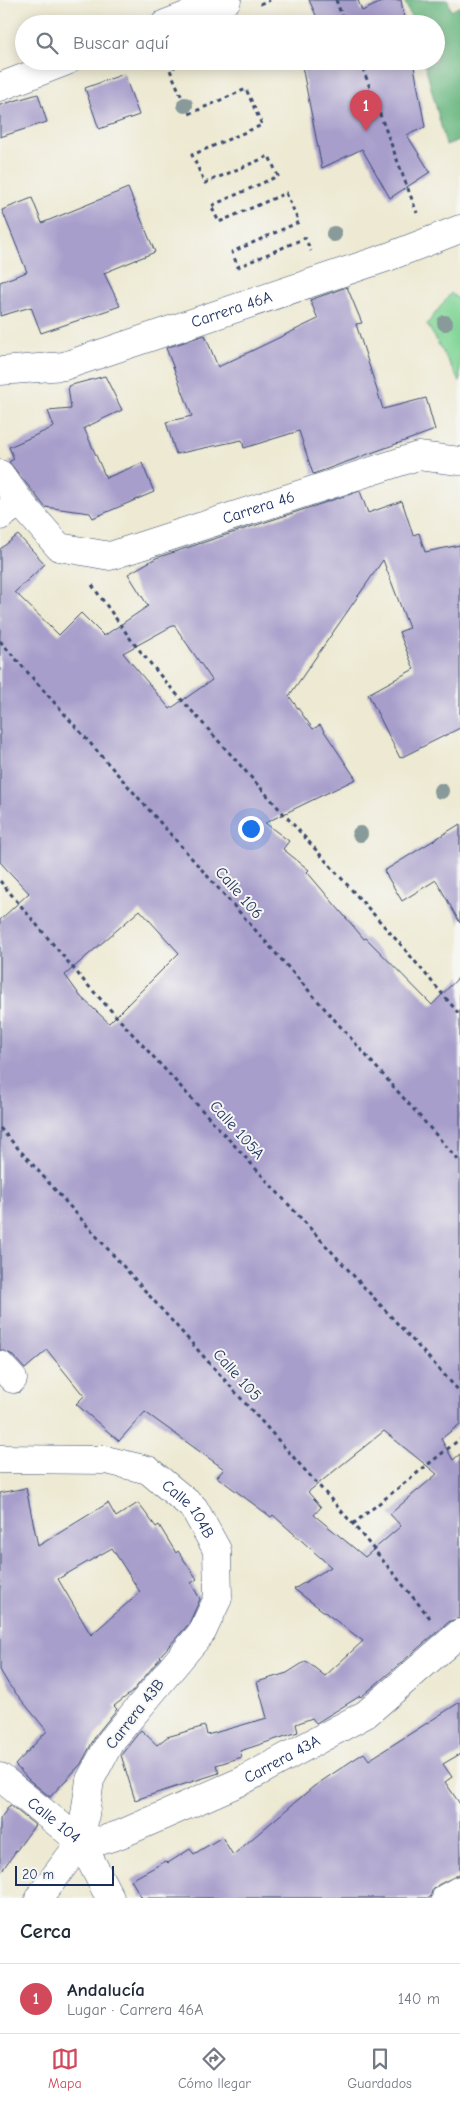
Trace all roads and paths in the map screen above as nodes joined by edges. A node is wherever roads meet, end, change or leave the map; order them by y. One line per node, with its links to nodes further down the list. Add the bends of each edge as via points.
1 (227, 0): 5 (street)
2 (270, 0): 4 (path)
3 (336, 0): 6 (path)
4 (260, 4)
5 (188, 15)
6 (342, 15)
7 (43, 70): 10 (street)
8 (170, 70): 13 (path, via 190,114 246,89 262,125 192,155 205,184 269,156 278,176 211,206 219,222 286,193 299,222 232,252 238,267 305,238)
9 (363, 70): 11 (path)
10 (0, 87)
11 (408, 186)
12 (460, 229): 13 (street, Carrera 46A)
13 (323, 279): 14 (street, Carrera 46A, via 64,366)
14 (0, 371)
15 (460, 461): 17 (street, Carrera 46, via 418,456 110,556 59,547)
16 (0, 474): 17 (street)
17 (10, 509)
18 (89, 582): 21 (path, via 164,680)
19 (0, 641): 23 (path, Calle 106)
20 (0, 881): 24 (path, Calle 105A, via 84,981)
21 (460, 1015)
22 (0, 1128): 27 (path, Calle 105)
23 (460, 1162)
24 (460, 1392)
25 (460, 1439): 27 (path)
26 (0, 1459): 28 (street, Calle 104B, via 106,1460 148,1470 194,1508 217,1550)
27 (353, 1524): 29 (path, Calle 105)
28 (218, 1598): 31 (street, Carrera 43B, via 202,1632 110,1742 90,1780)
29 (455, 1638): 31 (street, Carrera 43A, via 366,1714 267,1768 121,1834)
30 (0, 1777): 31 (street, Calle 104)
31 (80, 1842): 33 (street); 34 (street, Calle 104)
32 (460, 1890): 35 (street)
33 (39, 1898)
34 (110, 1898)
35 (446, 1898)

